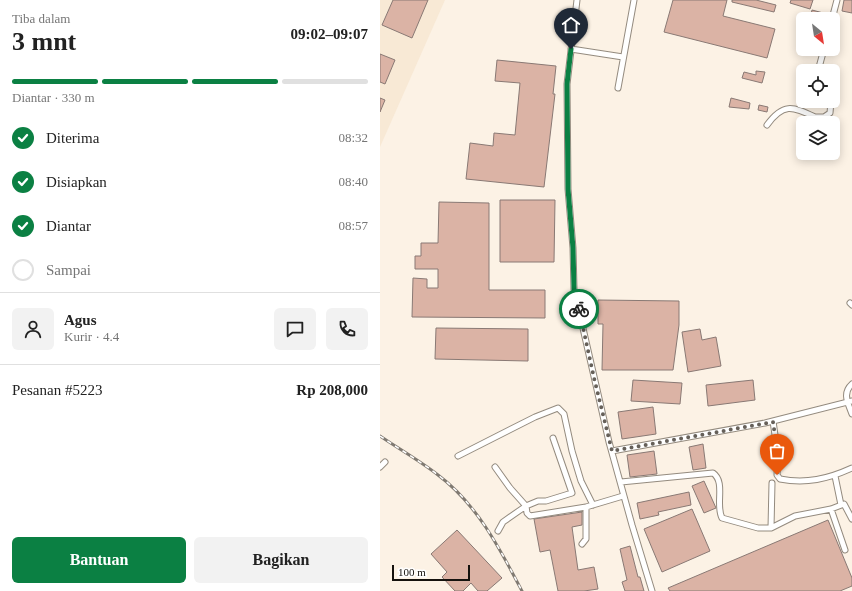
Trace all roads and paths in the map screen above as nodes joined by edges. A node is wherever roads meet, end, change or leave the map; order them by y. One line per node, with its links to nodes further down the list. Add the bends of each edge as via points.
1 (577, 0): 5 (street)
2 (634, 0): 6 (street)
3 (837, 0): 4 (street)
4 (834, 12)
5 (571, 49): 6 (street); 15 (street, via 567,84 568,189 574,289)
6 (624, 57): 7 (street)
7 (618, 88)
8 (812, 116): 9 (street, via 796,110 783,109)
9 (767, 125)
10 (852, 384): 11 (street, via 846,393)
11 (850, 402): 12 (street); 13 (street)
12 (852, 414)
13 (773, 422): 15 (street); 21 (street, via 778,478 799,481)
14 (553, 438): 26 (street, via 572,493)
15 (612, 451): 22 (street)
16 (458, 456): 25 (street, via 558,408 564,414 581,481)
17 (385, 462): 18 (street)
18 (380, 467)
19 (495, 467): 26 (street)
20 (852, 468): 21 (street)
21 (835, 476): 27 (street)
22 (621, 482): 24 (street); 31 (street, via 713,473 719,483 719,512 722,518 758,528)
23 (772, 483): 31 (street)
24 (623, 496): 25 (street); 35 (street)
25 (593, 505): 28 (street)
26 (526, 506): 28 (street, via 530,516); 32 (street, via 503,522)
27 (841, 506): 29 (street); 30 (street, via 845,505)
28 (586, 507): 33 (street, via 586,539)
29 (831, 509): 31 (street, via 795,516); 34 (street)
30 (852, 519)
31 (771, 528)
32 (498, 531)
33 (582, 544)
34 (845, 550)
35 (652, 591)

